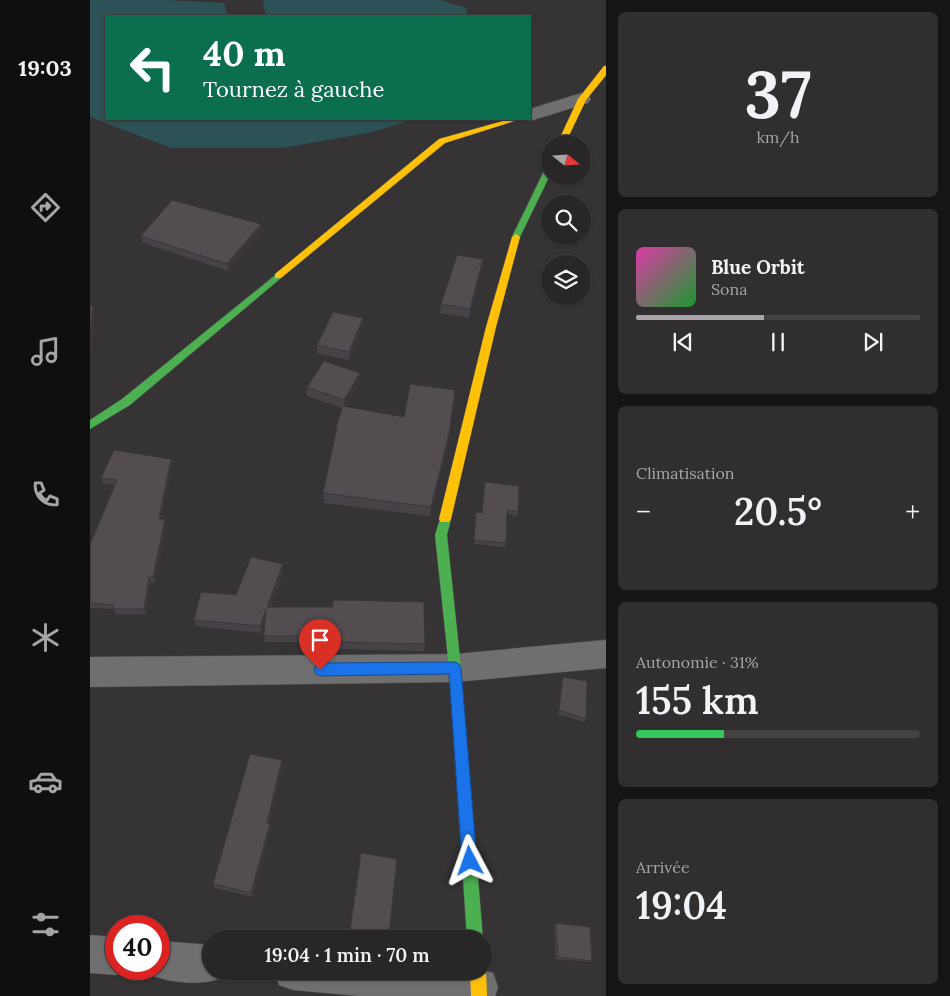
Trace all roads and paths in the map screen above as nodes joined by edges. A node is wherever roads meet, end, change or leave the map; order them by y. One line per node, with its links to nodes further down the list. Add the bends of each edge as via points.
1 (606, 68): 2 (street)
2 (582, 99): 3 (street); 5 (street)
3 (531, 115)
4 (514, 120): 7 (street, via 442,141 126,402)
5 (565, 135)
6 (542, 185): 9 (street, via 514,247 491,327 441,535)
7 (90, 425)
8 (606, 654): 9 (street)
9 (455, 668): 10 (street); 11 (street)
10 (90, 672)
11 (474, 930)
12 (90, 954): 13 (street)
13 (105, 955)
14 (170, 961): 15 (street)
15 (202, 963)
16 (413, 980): 17 (street)
17 (479, 985)

